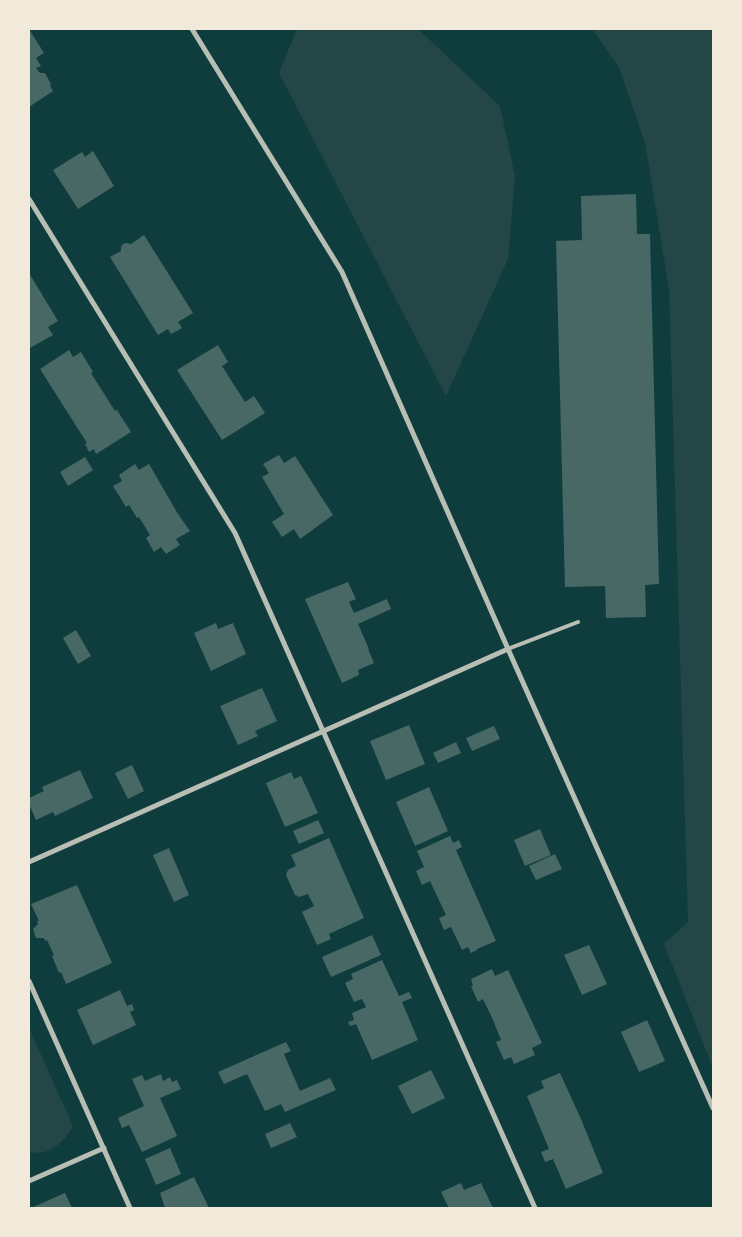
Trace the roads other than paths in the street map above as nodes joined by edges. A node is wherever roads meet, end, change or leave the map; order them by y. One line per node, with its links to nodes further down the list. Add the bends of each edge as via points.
1 (192, 29): 4 (street, via 342,272)
2 (29, 199): 5 (street, via 235,533)
3 (578, 622): 4 (lane)
4 (508, 649): 5 (street); 8 (street)
5 (323, 732): 6 (street); 12 (street)
6 (29, 862)
7 (29, 981): 9 (street)
8 (713, 1108)
9 (104, 1148): 10 (street); 11 (street)
10 (29, 1181)
11 (130, 1208)
12 (535, 1208)

